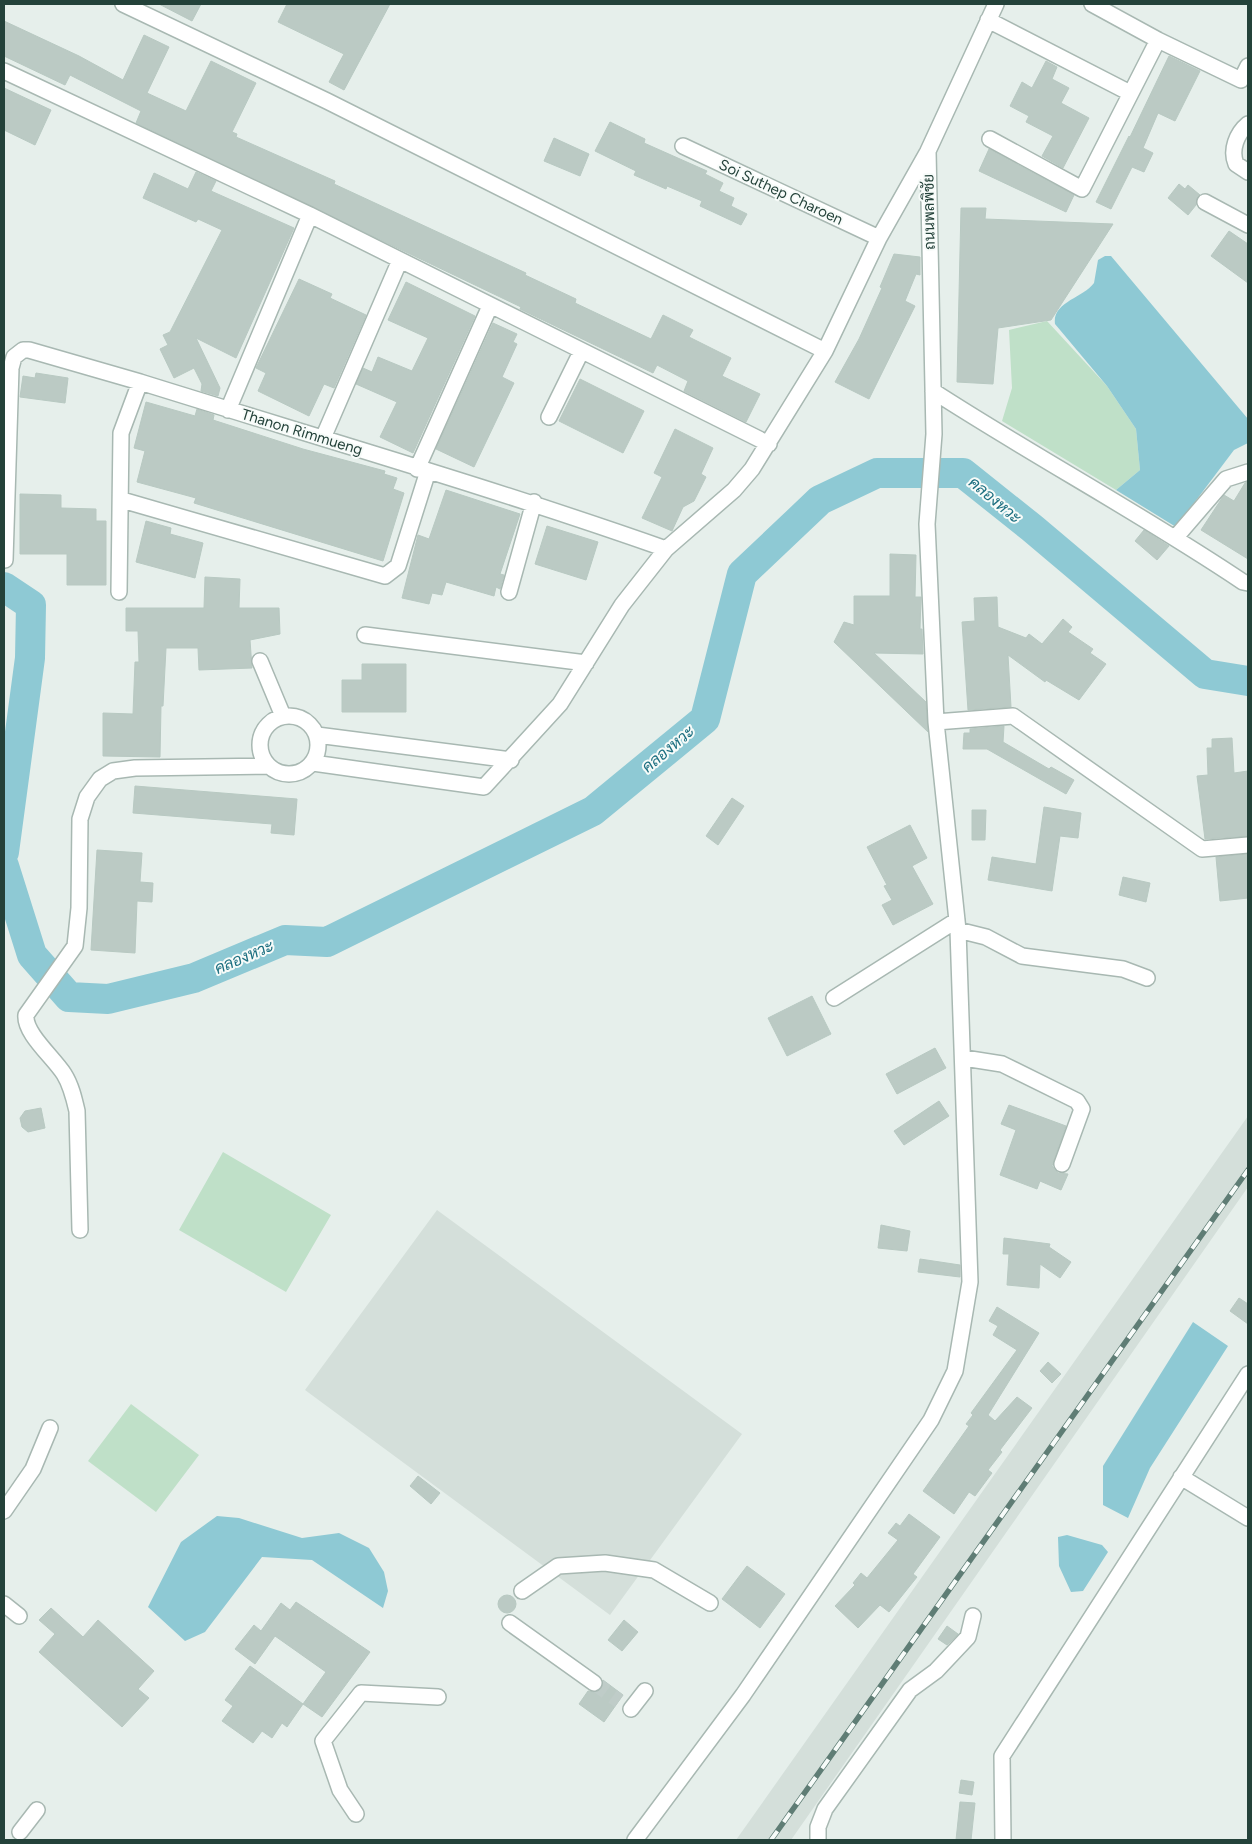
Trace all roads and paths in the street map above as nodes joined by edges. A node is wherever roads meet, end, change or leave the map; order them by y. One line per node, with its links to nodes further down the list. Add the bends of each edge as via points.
1 (123, 4): 20 (street, via 327,100)
2 (996, 4): 4 (street, ถนนพลพิชัย)
3 (1092, 4): 5 (street)
4 (988, 20): 8 (street); 12 (street, ถนนพลพิชัย)
5 (1158, 40): 6 (street, via 1241,80); 8 (street)
6 (1248, 66)
7 (4, 71): 15 (street)
8 (1130, 93): 10 (street, via 1082,189)
9 (1248, 124): 13 (street, via 1232,151 1236,164)
10 (990, 140)
11 (683, 146): 17 (street, Soi Suthep Charoen)
12 (928, 151): 17 (street); 23 (street, ถนนพลพิชัย)
13 (1248, 172)
14 (1205, 202): 16 (street)
15 (310, 215): 18 (street); 24 (street)
16 (1248, 225)
17 (879, 238): 20 (street)
18 (400, 260): 19 (street); 26 (street)
19 (490, 306): 21 (street); 28 (street)
20 (825, 351): 27 (street)
21 (581, 352): 25 (street); 27 (street)
22 (140, 382): 24 (street, Thanon Rimmueng); 30 (street, via 122,433); 34 (street, Thanon Rimmueng, via 29,350 23,350 14,357 11,368)
23 (933, 391): 32 (street); 42 (street, ถนนพลพิชัย, via 934,434 927,524)
24 (228, 410): 26 (street, Thanon Rimmueng)
25 (549, 417)
26 (323, 438): 28 (street, Thanon Rimmueng)
27 (769, 444): 33 (street, via 734,490)
28 (423, 470): 30 (street, via 398,566 385,576); 31 (street, Thanon Rimmueng)
29 (1248, 472): 32 (street, via 1226,479)
30 (122, 500): 36 (street)
31 (534, 502): 33 (street, Thanon Rimmueng); 37 (street)
32 (1176, 537): 35 (street)
33 (666, 549): 40 (street, via 622,605)
34 (5, 560)
35 (1248, 583)
36 (119, 592)
37 (509, 592)
38 (365, 635): 40 (street)
39 (260, 661): 41 (street)
40 (586, 663): 44 (street, via 560,704)
41 (284, 716): 43 (street, via 303,719); 46 (street, via 262,733 260,750)
42 (936, 722): 47 (street, via 1014,716 1202,850); 48 (street, ถนนพลพิชัย)
43 (317, 735): 44 (street); 45 (street, via 318,754)
44 (511, 760): 45 (street, via 484,787)
45 (313, 763): 46 (street, via 306,770 286,775)
46 (268, 766): 53 (street, via 112,771 100,779 87,798 80,820 79,908 74,946 26,1015 25,1024 50,1054 73,1092 77,1111)
47 (1248, 846)
48 (957, 925): 49 (street, via 1022,956 1123,969); 50 (street); 51 (street, ถนนพลพิชัย)
49 (1147, 978)
50 (834, 998)
51 (964, 1058): 52 (street, via 1002,1064 1077,1101 1082,1109); 72 (street, ถนนพลพิชัย, via 970,1282 955,1371 931,1420 743,1695)
52 (1062, 1164)
53 (80, 1230)
54 (1248, 1374): 56 (street)
55 (50, 1428): 57 (street, via 32,1469)
56 (1181, 1477): 58 (street); 74 (street, via 1002,1756)
57 (4, 1511)
58 (1248, 1518)
59 (522, 1591): 60 (street, via 558,1566 605,1563 654,1570)
60 (710, 1603)
61 (4, 1604): 62 (street)
62 (19, 1616)
63 (973, 1616): 73 (street, via 968,1637 936,1671 910,1690 825,1809 818,1827)
64 (510, 1623): 65 (street)
65 (594, 1683)
66 (645, 1691): 68 (street)
67 (438, 1696): 70 (street, via 361,1693 323,1741 340,1790)
68 (631, 1709)
69 (37, 1810): 71 (street)
70 (356, 1814)
71 (20, 1832)
72 (635, 1840)
73 (818, 1840)
74 (1002, 1840)

